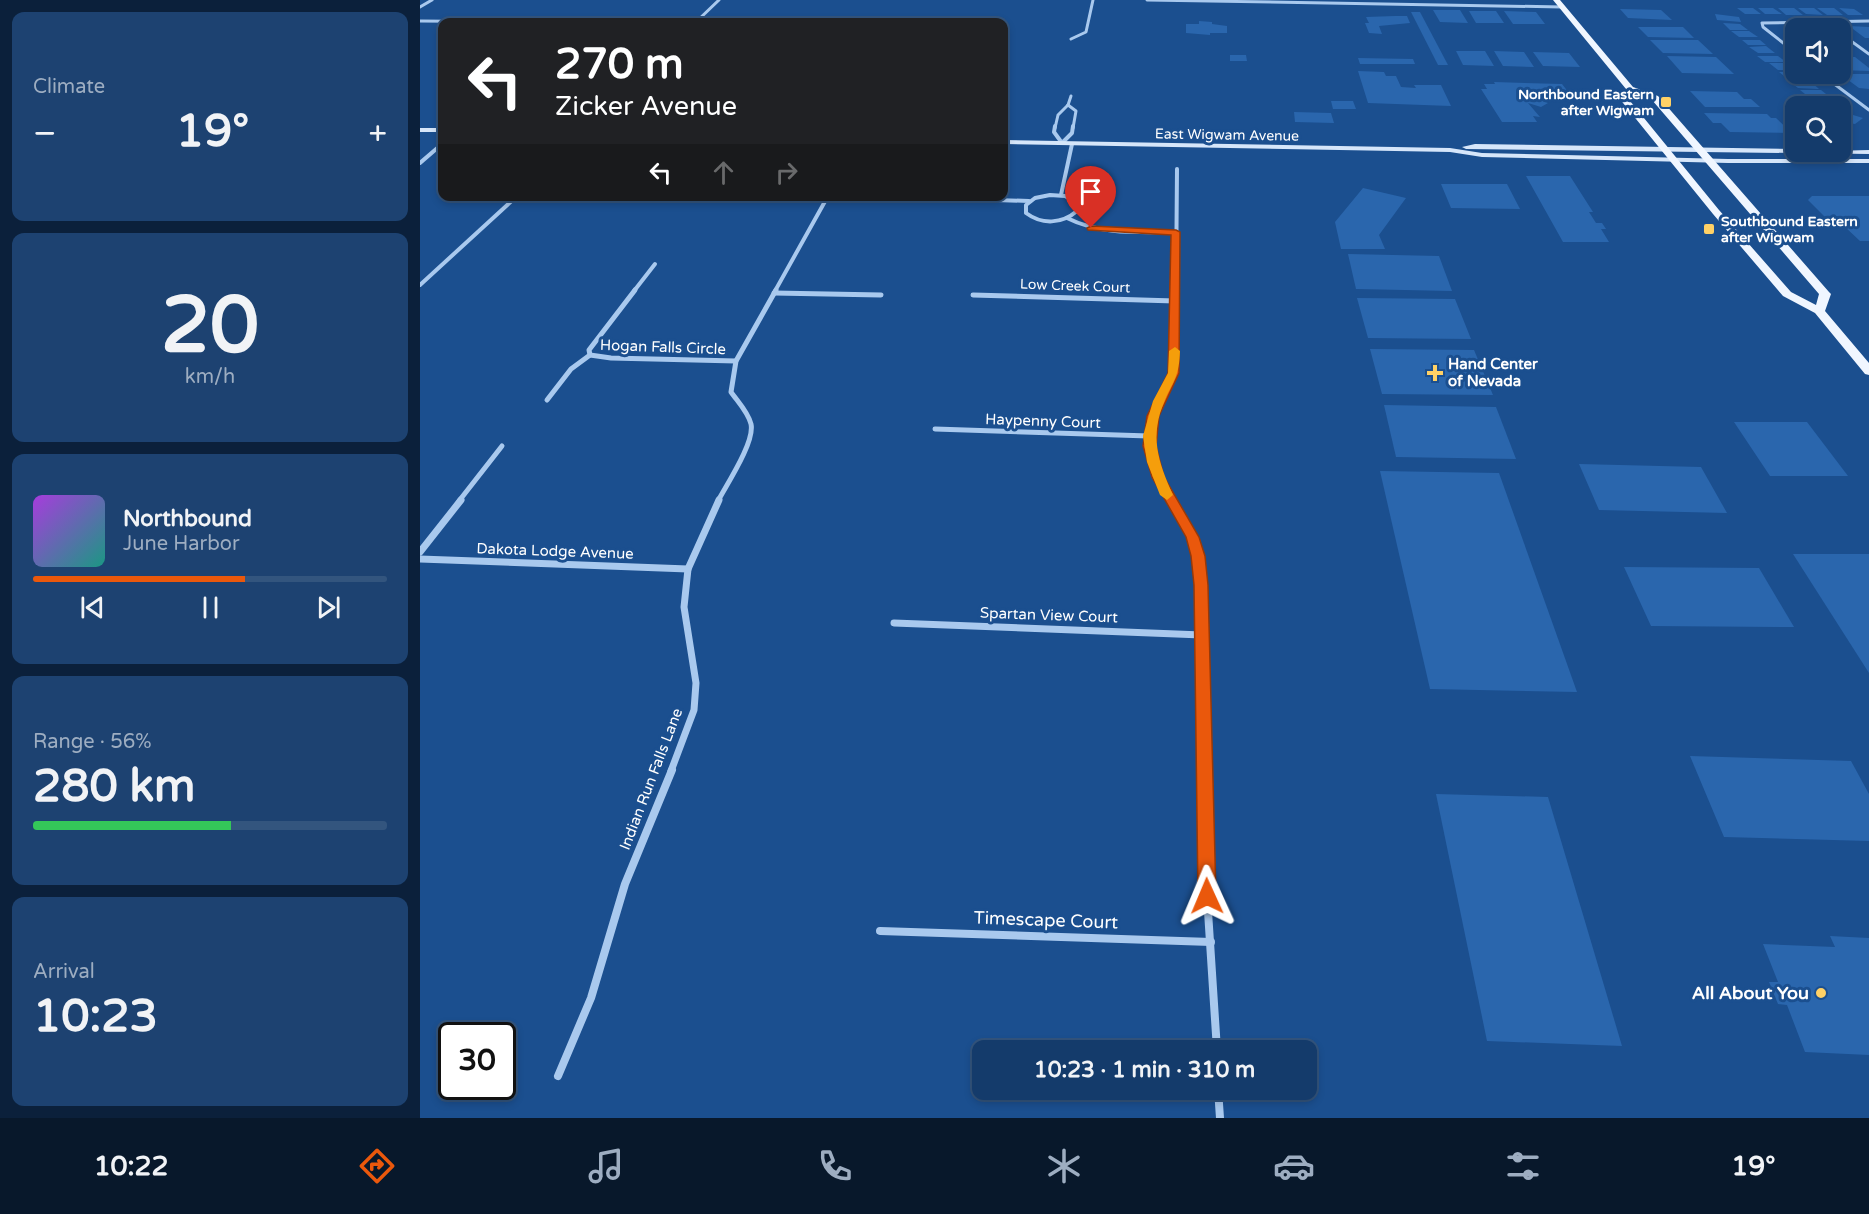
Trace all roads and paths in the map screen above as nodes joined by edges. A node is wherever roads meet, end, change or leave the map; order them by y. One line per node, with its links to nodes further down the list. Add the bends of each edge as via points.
1 (432, 0): 8 (street)
2 (719, 0): 9 (street)
3 (1093, 0): 15 (street, via 1086,32)
4 (1147, 0): 5 (street)
5 (1376, 2): 6 (street)
6 (1391, 2): 7 (street)
7 (1559, 3): 20 (main road)
8 (420, 7)
9 (700, 18)
10 (420, 21): 11 (street)
11 (438, 21)
12 (1851, 21): 13 (street)
13 (1869, 21)
14 (1785, 22): 17 (street, via 1762,23)
15 (1071, 39)
16 (1851, 41): 18 (street)
17 (1785, 44)
18 (1869, 54)
19 (1834, 84): 23 (street)
20 (1630, 89): 31 (main road, via 1622,96); 32 (main road, via 1655,98)
21 (1071, 96): 22 (street)
22 (1068, 105): 27 (street, via 1058,116 1054,132); 27 (street, via 1076,111 1072,133)
23 (1869, 110)
24 (420, 130): 25 (main road)
25 (438, 130)
26 (1008, 142): 27 (main road, East Wigwam Avenue)
27 (1062, 143): 28 (main road, East Wigwam Avenue)
28 (1072, 144): 31 (main road, East Wigwam Avenue, via 1450,150 1490,155); 36 (street)
29 (438, 147): 34 (street)
30 (1869, 152): 32 (main road)
31 (1668, 154): 32 (main road, East Wigwam Avenue, via 1689,159); 32 (main road, East Wigwam Avenue, via 1682,150); 49 (main road, via 1787,294)
32 (1704, 155): 33 (main road); 49 (main road, via 1825,294)
33 (1869, 161)
34 (420, 163)
35 (1177, 170): 42 (street)
36 (1061, 195): 40 (street); 41 (street, via 1077,206 1077,211)
37 (1008, 200): 40 (street)
38 (513, 201): 44 (street)
39 (825, 201): 45 (street, Indian Run Falls Lane)
40 (1029, 201): 41 (street, via 1024,209 1035,219)
41 (1067, 218): 42 (street, via 1091,228)
42 (1176, 232): 48 (street)
43 (655, 264): 50 (street, Hogan Falls Circle)
44 (420, 285)
45 (774, 293): 46 (street); 51 (street, Indian Run Falls Lane)
46 (881, 295)
47 (973, 296): 48 (street, Low Creek Court)
48 (1175, 301): 55 (street, via 1173,373 1158,401)
49 (1819, 311): 52 (main road)
50 (590, 355): 51 (street, Hogan Falls Circle); 53 (street, Hogan Falls Circle, via 571,369)
51 (736, 361): 59 (street, Indian Run Falls Lane, via 731,392 752,428)
52 (1869, 371)
53 (547, 400)
54 (935, 429): 55 (street, Haypenny Court)
55 (1149, 436): 61 (street, via 1158,477 1192,537 1198,556)
56 (502, 446): 57 (street)
57 (420, 552)
58 (420, 559): 59 (street, Dakota Lodge Avenue)
59 (688, 569): 65 (street, Indian Run Falls Lane, via 684,607 696,683 694,710 625,884 591,998)
60 (894, 623): 61 (street, Spartan View Court)
61 (1202, 634): 63 (street)
62 (880, 931): 63 (street, Timescape Court)
63 (1211, 942): 64 (street)
64 (1216, 1040)
65 (558, 1077)
66 (1219, 1100): 67 (street)
67 (1220, 1118)

